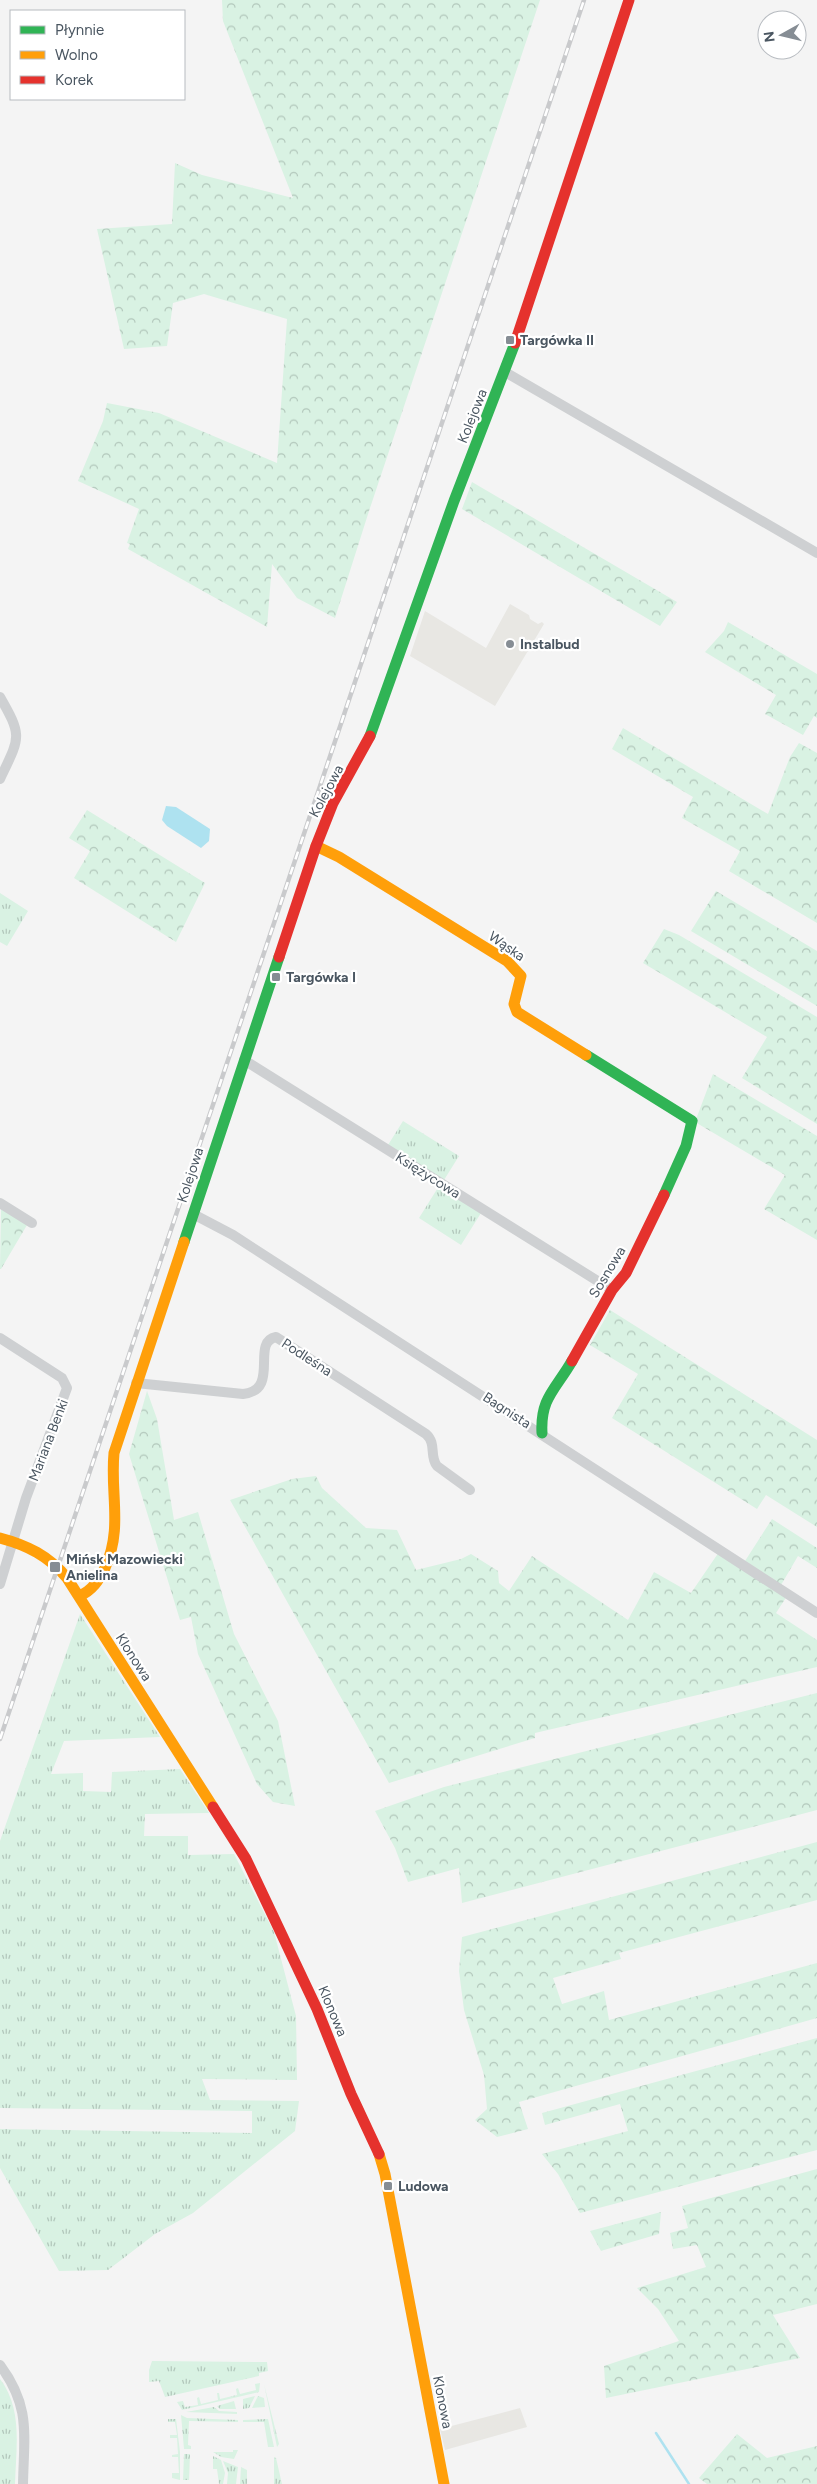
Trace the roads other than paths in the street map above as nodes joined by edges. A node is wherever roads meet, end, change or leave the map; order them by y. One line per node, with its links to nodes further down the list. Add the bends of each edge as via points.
1 (629, 0): 2 (street, Kolejowa)
2 (505, 372): 3 (street); 6 (street, Kolejowa, via 454,501 366,747 333,803)
3 (817, 553)
4 (0, 696): 5 (street, via 15,723 17,744)
5 (1, 773)
6 (316, 846): 7 (street, Kolejowa); 8 (street, Wąska, via 339,857 517,968 523,984 514,1004 517,1012)
7 (244, 1060): 10 (street, Kolejowa); 12 (street, Księżycowa)
8 (692, 1121): 12 (street, Sosnowa, via 672,1179 626,1272)
9 (0, 1203): 11 (street)
10 (193, 1214): 14 (street, Kolejowa); 15 (street, Bagnista, via 233,1235)
11 (32, 1223)
12 (612, 1290): 15 (street, Sosnowa, via 544,1404)
13 (2, 1339): 18 (street, Mariana Benki, via 62,1378 67,1388 26,1498)
14 (136, 1383): 16 (street, Podleśna, via 243,1394 258,1389 262,1383 266,1346 276,1337 426,1434 433,1444 437,1466); 20 (street, Kolejowa, via 112,1465 116,1540 100,1578 89,1592)
15 (542, 1433): 21 (street, Bagnista)
16 (470, 1490)
17 (0, 1538): 18 (street, Klonowa)
18 (14, 1541): 19 (street, Mariana Benki); 20 (street, Klonowa, via 36,1550 56,1565)
19 (0, 1584)
20 (79, 1596): 24 (street, Klonowa, via 246,1859 317,2009 351,2094 376,2145 390,2195)
21 (817, 1612)
22 (0, 2365): 23 (street, via 15,2387 22,2409)
23 (23, 2484)
24 (444, 2484)

